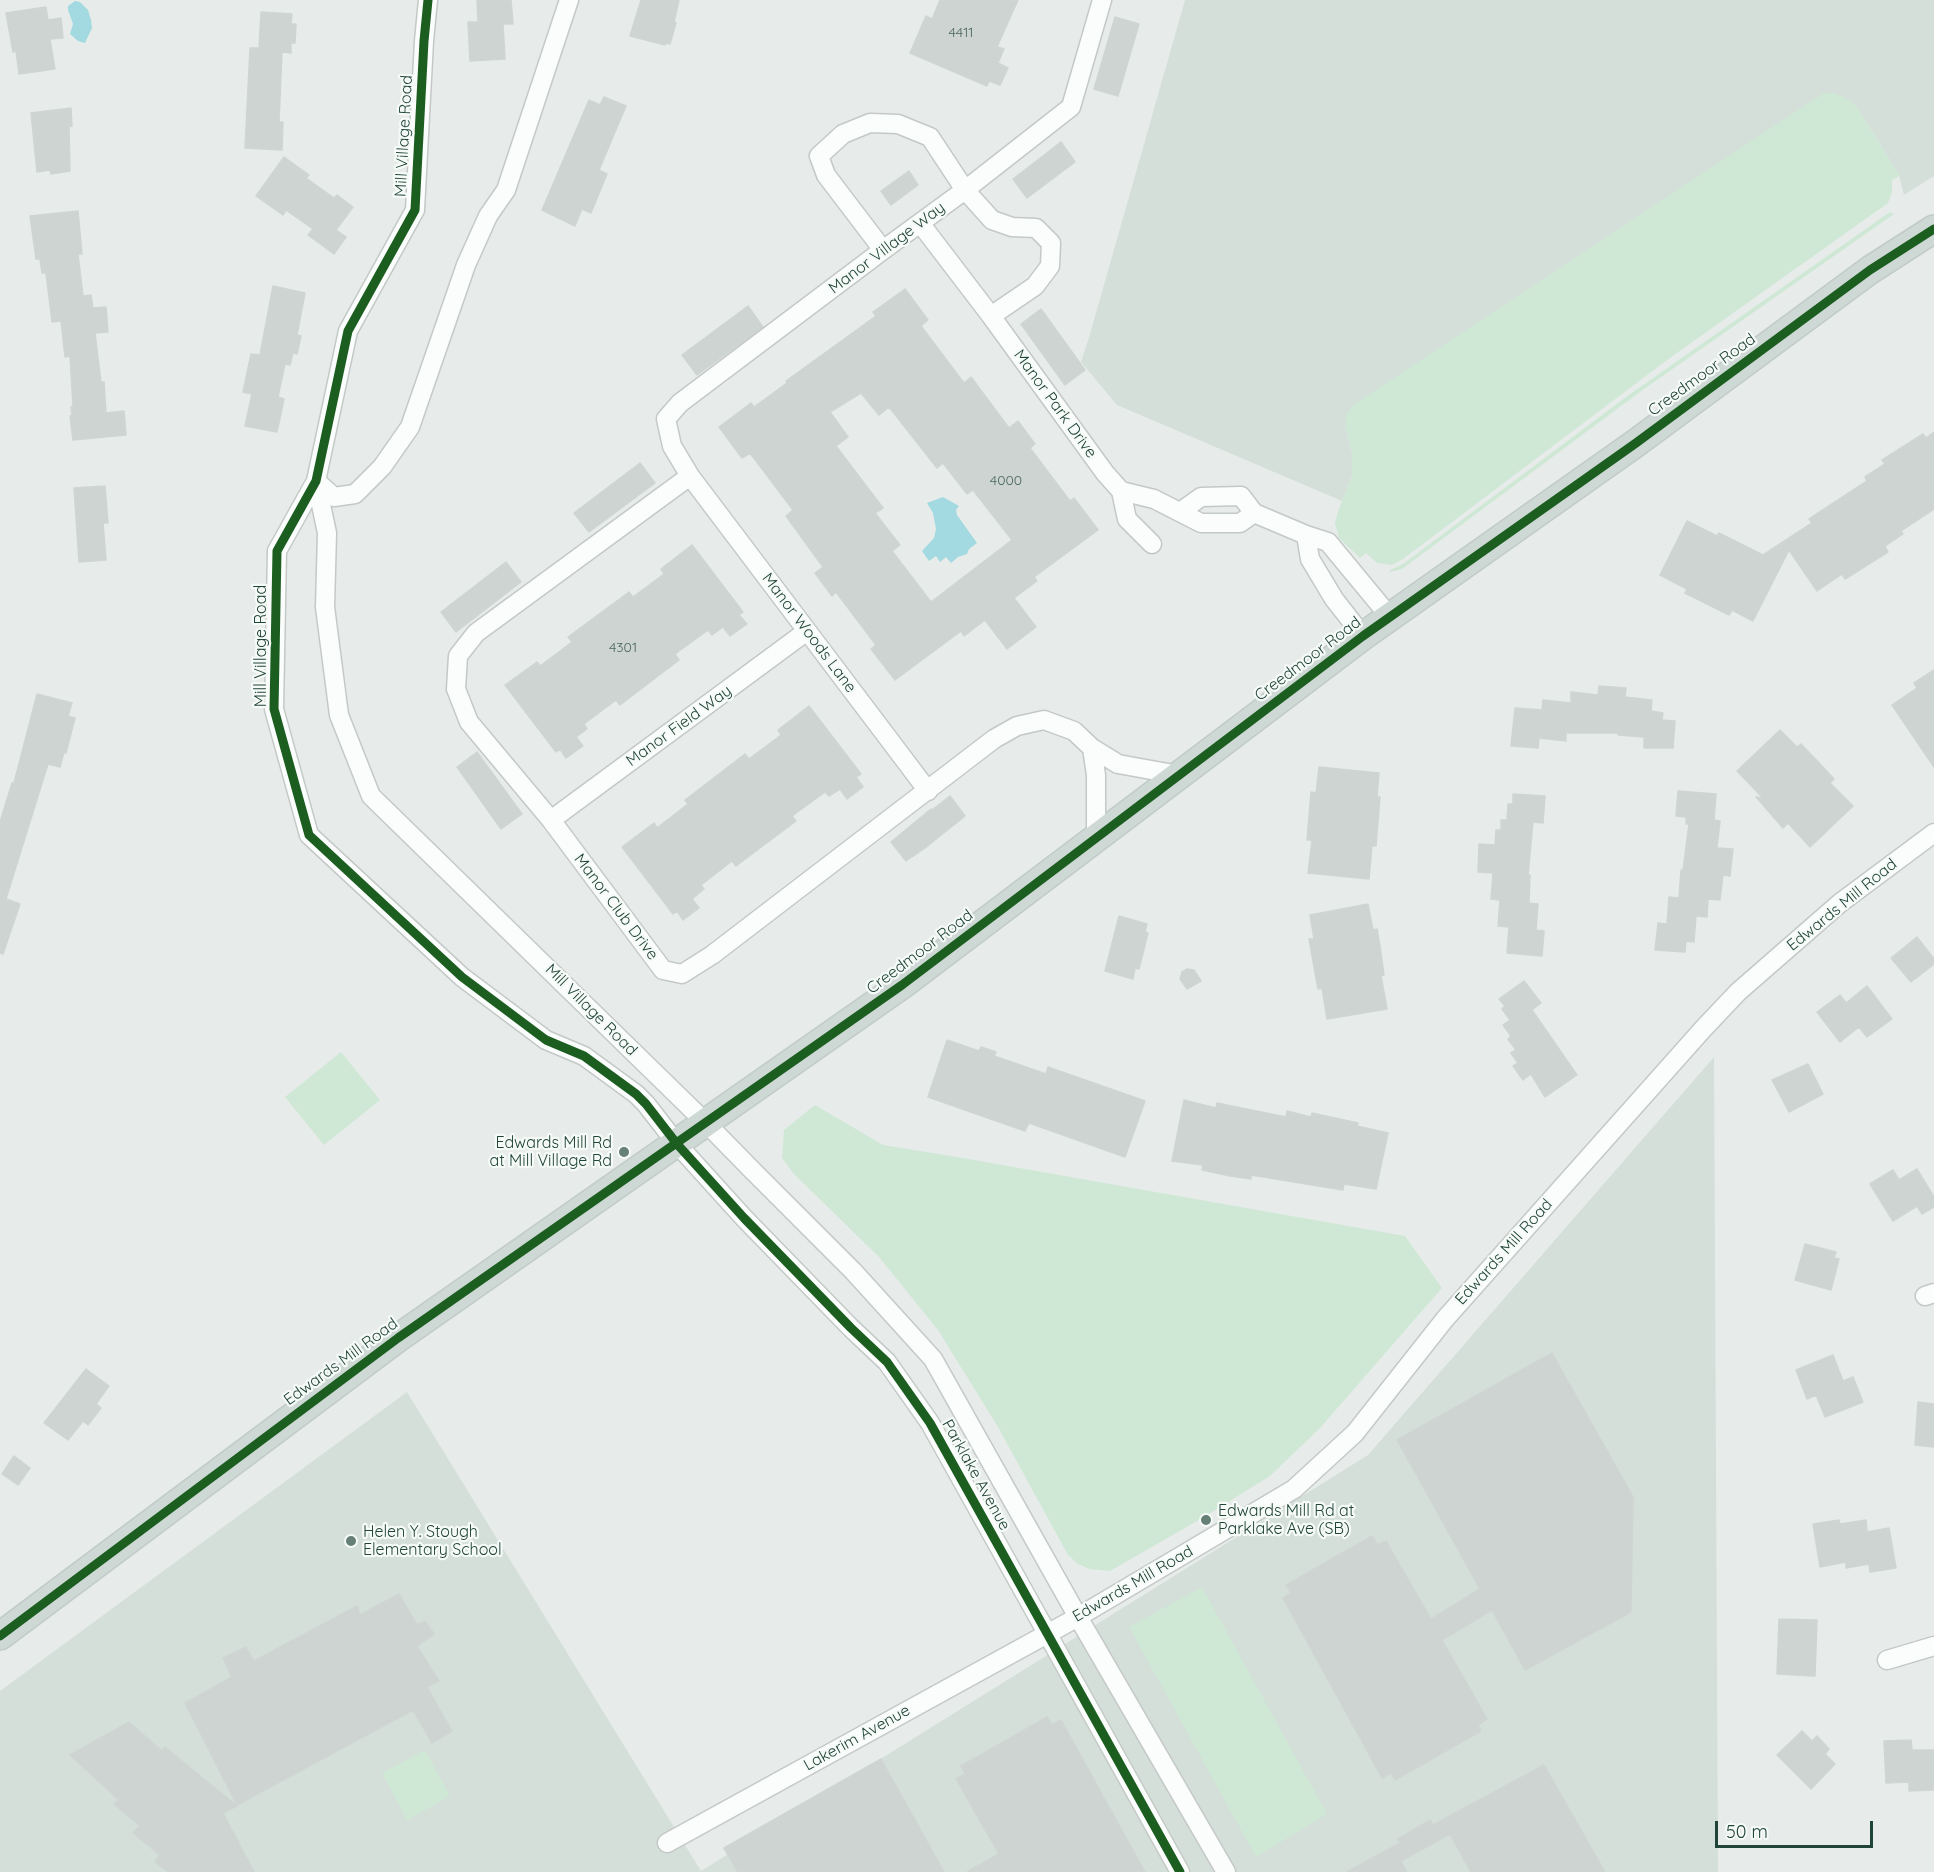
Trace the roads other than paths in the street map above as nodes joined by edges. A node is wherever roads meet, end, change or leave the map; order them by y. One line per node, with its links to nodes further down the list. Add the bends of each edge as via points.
1 (428, 0): 10 (street, Mill Village Road, via 415,210 348,331)
2 (569, 0): 10 (street, via 506,190 488,216 466,265 410,427 382,468 355,494 334,497)
3 (1102, 0): 4 (street, Manor Village Way, via 1071,107)
4 (965, 190): 5 (street, Manor Village Way); 7 (street, via 930,138 889,123 870,123 843,134 819,156 826,175); 8 (street, via 992,220 1012,227 1036,228 1051,243 1050,267 1035,286)
5 (920, 223): 7 (street, Manor Village Way); 8 (street, Manor Park Drive)
6 (1934, 229): 16 (main road, Creedmoor Road, via 1870,270 1636,443)
7 (883, 250): 9 (street, Manor Village Way, via 680,403 666,419 672,446)
8 (991, 316): 11 (street, Manor Park Drive)
9 (690, 476): 17 (street, Manor Woods Lane); 22 (street, Manor Club Drive, via 476,633 458,656 456,689 469,722)
10 (316, 482): 25 (street, Mill Village Road, via 327,533 325,607 339,715 371,796); 26 (street, Mill Village Road, via 278,551 274,698 309,835 462,977 546,1040 584,1056 636,1094)
11 (1120, 491): 12 (street, via 1154,499); 15 (street, Manor Park Drive, via 1127,519)
12 (1180, 512): 13 (street, via 1201,523 1240,523); 13 (street, via 1201,497 1241,496)
13 (1254, 513): 14 (street)
14 (1306, 535): 16 (street, via 1328,542); 18 (street, via 1310,559)
15 (1152, 544)
16 (1390, 617): 18 (main road, Creedmoor Road)
17 (807, 632): 21 (street, Manor Woods Lane); 22 (street, Manor Field Way)
18 (1362, 636): 20 (main road, Creedmoor Road)
19 (1092, 747): 20 (street, Manor Club Drive, via 1118,764); 21 (street, Manor Club Drive, via 1074,731 1044,720 1017,726 994,739); 24 (street, via 1096,775)
20 (1179, 776): 24 (main road, Creedmoor Road)
21 (928, 791): 22 (street, Manor Club Drive, via 712,956 682,974 663,970)
22 (551, 820)
23 (1934, 833): 27 (street, Edwards Mill Road, via 1840,903 1710,1021 1445,1319 1347,1441 1294,1489)
24 (1095, 839): 25 (main road, Creedmoor Road, via 902,985)
25 (706, 1123): 26 (main road, Edwards Mill Road); 27 (street, Parklake Avenue, via 853,1271 933,1359)
26 (677, 1144): 28 (street, Parklake Avenue, via 744,1218 887,1362 930,1423); 29 (main road, Edwards Mill Road, via 389,1345)
27 (1078, 1617): 28 (street, Edwards Mill Road); 34 (street, Parklake Avenue)
28 (1048, 1633): 32 (street, Lakerim Avenue); 33 (street, Parklake Avenue)
29 (0, 1636)
30 (1934, 1646): 31 (street)
31 (1887, 1660)
32 (667, 1843)
33 (1180, 1872)
34 (1226, 1872)

